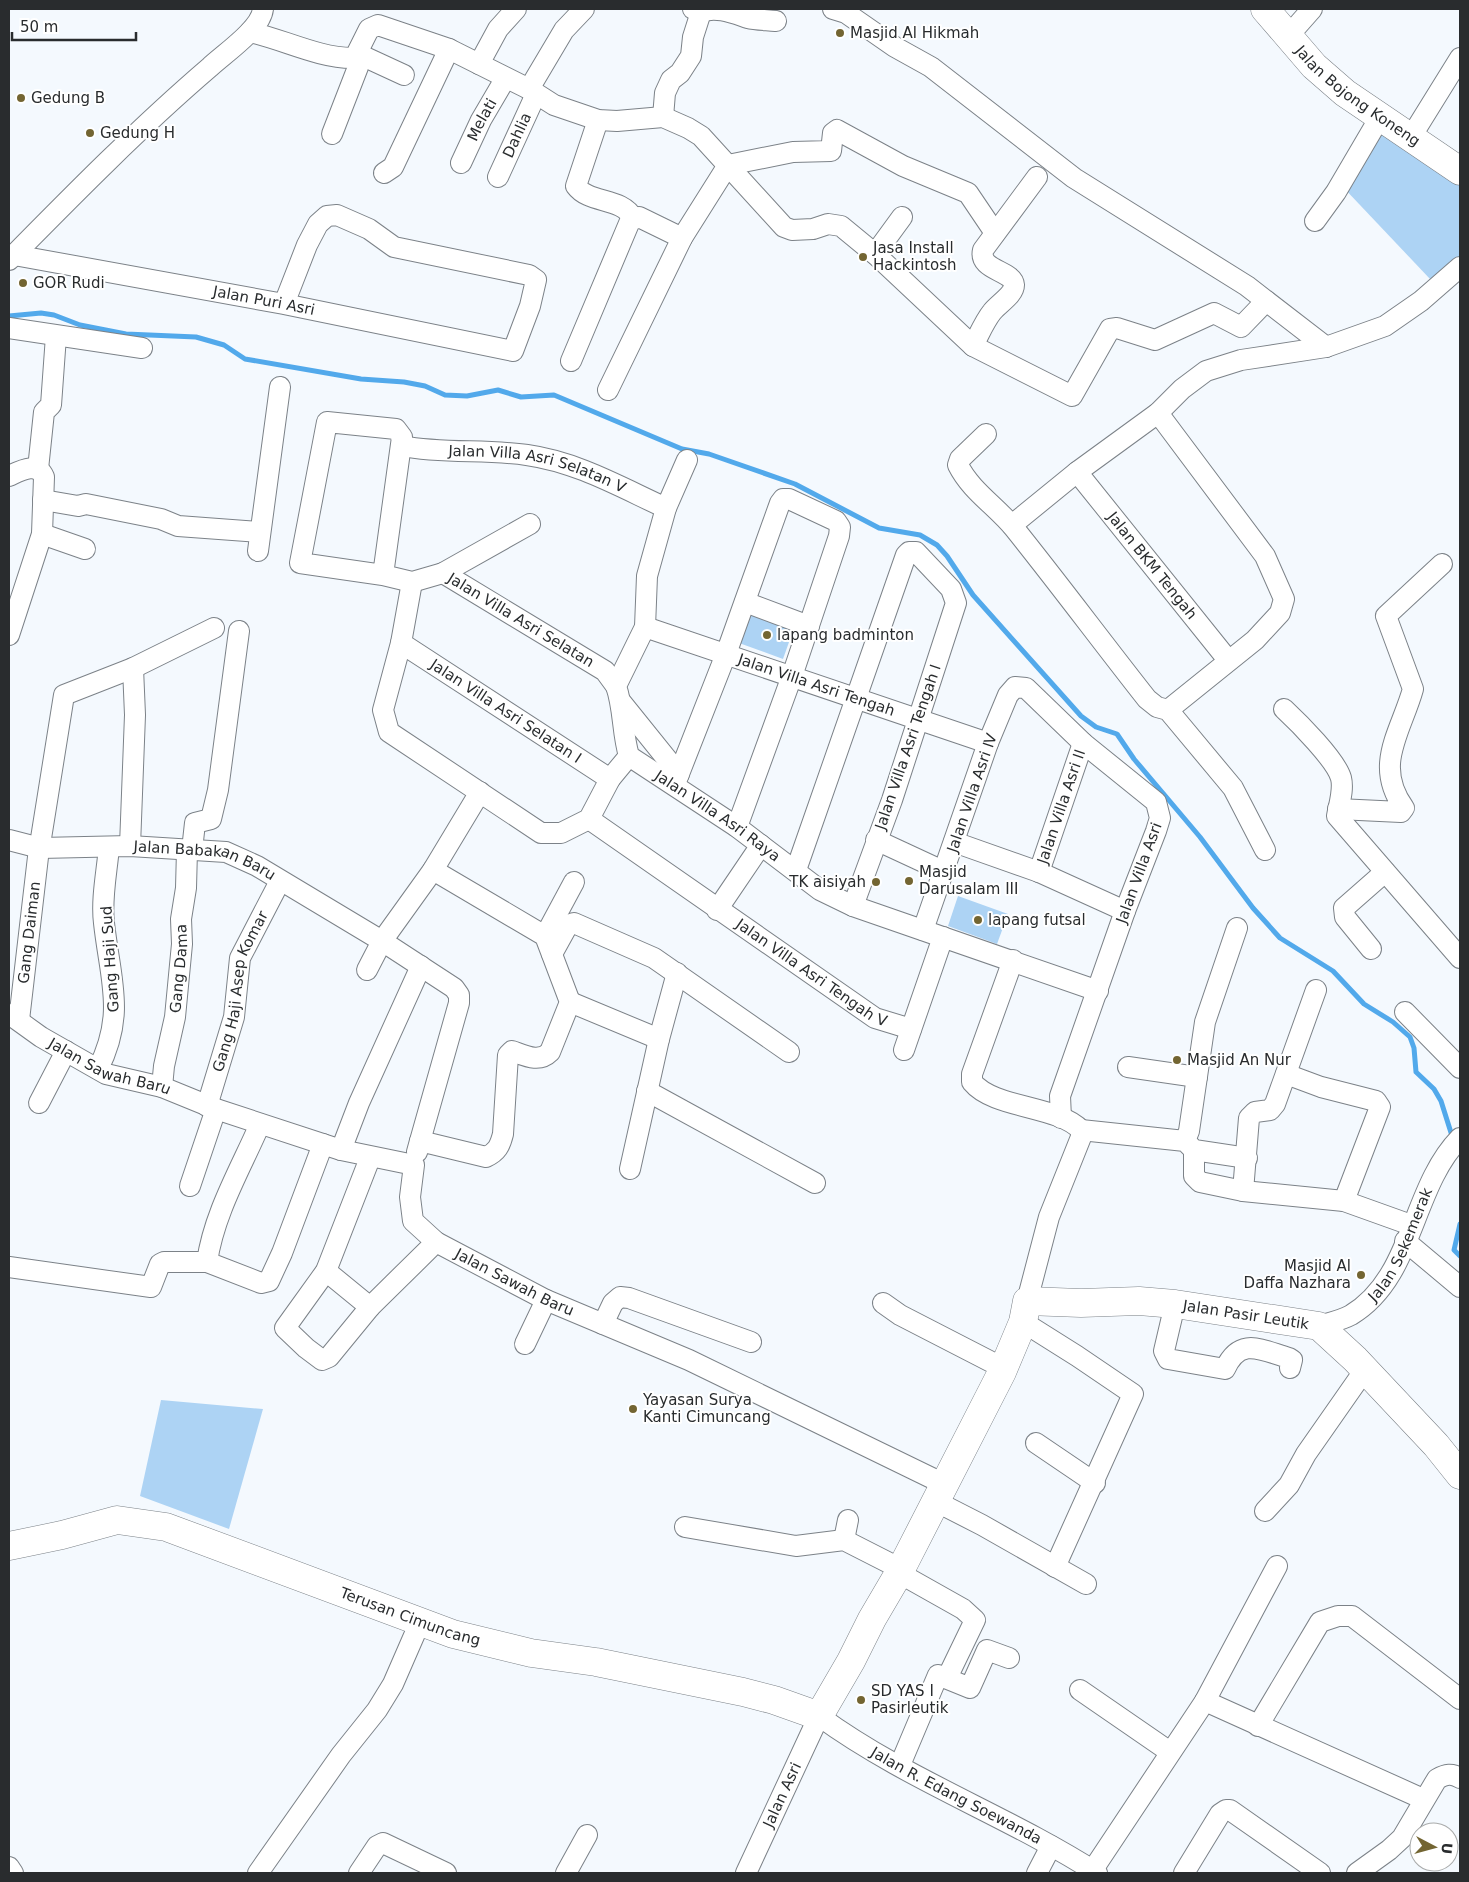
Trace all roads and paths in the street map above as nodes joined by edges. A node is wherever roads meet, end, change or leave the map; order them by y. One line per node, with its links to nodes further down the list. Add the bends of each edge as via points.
1 (263, 9): 9 (street, via 262,16)
2 (516, 9): 14 (street, via 498,30)
3 (584, 9): 17 (street, Dahlia, via 564,30)
4 (833, 9): 37 (street, via 846,13 931,67 1074,178)
5 (1265, 9): 10 (street, Jalan Bojong Koneng)
6 (1312, 9): 10 (street)
7 (702, 10): 8 (street); 18 (street, via 692,37 691,56 665,93)
8 (776, 21)
9 (250, 32): 12 (street, via 273,37 292,46); 35 (street, via 175,96)
10 (1289, 35): 19 (street, Jalan Bojong Koneng, via 1314,66)
11 (449, 49): 12 (street, via 373,25); 14 (street); 26 (street, via 393,167)
12 (357, 58): 15 (street, via 365,57); 21 (street, via 358,68)
13 (1460, 58): 22 (street)
14 (479, 64): 16 (street)
15 (404, 75)
16 (505, 78): 17 (street); 23 (street, Melati)
17 (532, 91): 20 (street, via 554,105); 27 (street, Dahlia)
18 (663, 117): 20 (street, via 617,122); 24 (street, via 701,136)
19 (1380, 117): 22 (street, Jalan Bojong Koneng); 31 (street)
20 (598, 120): 30 (street, via 576,186 580,192 616,204 630,212)
21 (332, 134)
22 (1410, 137): 25 (street, Jalan Bojong Koneng)
23 (462, 163)
24 (728, 165): 32 (street, via 792,152 831,151 833,133 837,130 903,166 968,193); 33 (street); 34 (street, via 787,229 812,229 828,224 841,226)
25 (1460, 171)
26 (384, 173)
27 (498, 177)
28 (1037, 178): 32 (street)
29 (902, 217): 34 (street)
30 (633, 218): 33 (street, via 639,217); 44 (street)
31 (1315, 221)
32 (995, 234): 41 (street, via 981,256 984,262 1012,280 1014,286 992,312)
33 (682, 238): 46 (street)
34 (875, 254): 41 (street)
35 (11, 257): 38 (street, Jalan Puri Asri)
36 (1460, 267): 42 (street, via 1421,301 1385,326)
37 (1266, 300): 41 (street, via 1241,328 1214,313 1155,340 1110,329 1072,396); 42 (street)
38 (284, 304): 38 (street, Jalan Puri Asri, via 513,351 530,306 535,278 394,247 370,229 337,214 327,216 318,224)
39 (9, 328): 40 (street)
40 (56, 336): 43 (street); 52 (street, via 51,405 44,412)
41 (973, 346)
42 (1326, 346): 47 (street, via 1241,360 1206,371)
43 (142, 348)
44 (571, 361)
45 (280, 387): 55 (street, via 259,541 86,504 80,506)
46 (608, 390)
47 (1158, 413): 53 (street); 72 (street, via 1265,556 1284,599 1280,613 1255,640)
48 (986, 434): 58 (street, via 960,459 958,465 979,493)
49 (402, 446): 56 (street, Jalan Villa Asri Selatan V, via 526,454 556,460 583,469); 62 (street); 62 (street, Jalan Villa Asri Selatan, via 402,437 396,429 327,422 300,563)
50 (687, 460): 56 (street)
51 (9, 464): 52 (street)
52 (33, 469): 54 (street); 55 (street, via 44,477)
53 (1078, 472): 58 (street); 72 (street, Jalan BKM Tengah)
54 (9, 476)
55 (43, 500): 59 (street)
56 (666, 508): 66 (street, via 647,576)
57 (530, 524): 63 (street)
58 (1012, 525): 79 (street, via 1147,699 1156,707)
59 (42, 534): 60 (street); 69 (street)
60 (85, 549)
61 (1442, 564): 87 (street, via 1386,616 1413,689 1397,732 1388,775 1404,808 1401,812)
62 (383, 575): 63 (street, Jalan Villa Asri Selatan)
63 (428, 577): 70 (street, via 407,613); 76 (street, Jalan Villa Asri Selatan, via 605,671)
64 (745, 602): 65 (street); 65 (street, via 780,502 790,499 836,521 840,527); 71 (street)
65 (809, 626): 74 (street)
66 (645, 627): 71 (street, Jalan Villa Asri Tengah); 76 (street)
67 (214, 628): 73 (street)
68 (239, 631): 97 (street, Gang Dama, via 218,790 210,819 195,823)
69 (9, 635)
70 (401, 643): 84 (street, Jalan Villa Asri Selatan I); 86 (street, via 383,710 389,732)
71 (726, 654): 74 (street, Jalan Villa Asri Tengah); 85 (street)
72 (1228, 660): 79 (street)
73 (133, 668): 94 (street); 96 (street, Gang Daiman, via 64,695)
74 (792, 676): 77 (street, Jalan Villa Asri Tengah); 89 (street)
75 (1015, 687): 81 (street, Jalan Villa Asri Ⅳ, via 1008,695); 82 (street, Jalan Villa Asri, via 1026,688)
76 (619, 694): 83 (street); 85 (street, Jalan Villa Asri Selatan)
77 (856, 698): 80 (street, Jalan Villa Asri Tengah); 80 (street, Jalan Villa Asri Tengah I, via 906,555 916,552 951,589 956,604); 100 (street)
78 (1284, 709): 87 (street, via 1303,726 1340,777)
79 (1168, 710): 98 (street, via 1233,788)
80 (918, 718): 81 (street, Jalan Villa Asri Tengah); 91 (street, Jalan Villa Asri Tengah I)
81 (988, 743): 92 (street, Jalan Villa Asri Ⅳ)
82 (1083, 743): 102 (street, Jalan Villa Asri II); 108 (street, Jalan Villa Asri, via 1156,802 1159,810 1156,831)
83 (629, 756): 84 (street); 85 (street, Jalan Villa Asri Raya, via 646,769)
84 (610, 779): 88 (street)
85 (677, 779): 89 (street, Jalan Villa Asri Raya)
86 (480, 792): 88 (street, via 541,833 560,833); 99 (street)
87 (1338, 809): 103 (street, via 1337,816 1343,825)
88 (589, 820): 107 (street, Jalan Villa Asri Tengah V)
89 (737, 827): 93 (street, Jalan Villa Asri Raya)
90 (9, 840): 96 (street, Jalan Babakan Baru)
91 (876, 840): 101 (street); 106 (street, Jalan Villa Asri Tengah I)
92 (954, 842): 101 (street, Jalan Villa Asri Ⅳ); 102 (street)
93 (761, 845): 100 (street, Jalan Villa Asri Raya); 107 (street)
94 (130, 846): 95 (street, Jalan Babakan Baru); 97 (street, Jalan Babakan Baru)
95 (108, 847): 96 (street, Jalan Babakan Baru); 132 (street, Gang Haji Sud, via 104,922 114,981 115,1018 106,1053)
96 (40, 848): 124 (street, Gang Daiman)
97 (189, 850): 104 (street, Jalan Babakan Baru, via 226,852); 135 (street, Gang Dama, via 181,919 176,1017)
98 (1265, 850)
99 (433, 870): 112 (street); 113 (street)
100 (796, 870): 106 (street, Jalan Villa Asri Raya, via 820,890)
101 (945, 872): 110 (street, Jalan Villa Asri Ⅳ)
102 (1039, 872): 108 (street)
103 (1385, 872): 114 (street, via 1344,908 1345,917); 115 (street)
104 (280, 881): 112 (street, Jalan Babakan Baru); 138 (street, Gang Haji Asep Komar, via 240,958 234,1017)
105 (574, 882): 113 (street)
106 (854, 906): 110 (street, Jalan Villa Asri Raya)
107 (717, 910): 125 (street, Jalan Villa Asri Tengah V, via 875,1018)
108 (1125, 911): 121 (street, Jalan Villa Asri)
109 (1237, 928): 134 (street, via 1206,1022)
110 (923, 930): 111 (street, Jalan Villa Asri Raya)
111 (943, 937): 116 (street, Jalan Villa Asri Raya); 125 (street, Jalan Villa Asri Tengah V)
112 (382, 941): 117 (street, Jalan Babakan Baru); 118 (street)
113 (548, 945): 119 (street, via 574,923 654,958); 122 (street)
114 (1371, 949)
115 (1460, 958)
116 (1013, 960): 121 (street, Jalan Villa Asri Raya); 139 (street, via 972,1074 972,1082 984,1092)
117 (421, 966): 142 (street, Jalan Babakan Baru, via 454,988 459,995); 145 (street, via 359,1103)
118 (367, 970)
119 (677, 973): 126 (street); 129 (street)
120 (1316, 990): 133 (street)
121 (1098, 991): 139 (street, Jalan Villa Asri, via 1060,1096)
122 (570, 1002): 126 (street); 142 (street, via 550,1052 536,1059 512,1052 508,1055 503,1134 494,1153 486,1157)
123 (1405, 1012): 131 (street)
124 (14, 1017): 128 (street, Jalan Sawah Baru, via 40,1037)
125 (911, 1029): 127 (street, Jalan Villa Asri Tengah V)
126 (659, 1039): 136 (street)
127 (904, 1050)
128 (66, 1051): 132 (street, Jalan Sawah Baru); 137 (street)
129 (789, 1052)
130 (1128, 1067): 134 (street)
131 (1460, 1068)
132 (98, 1069): 135 (street, Jalan Sawah Baru, via 106,1074)
133 (1286, 1074): 147 (street, via 1273,1108 1252,1113 1249,1118); 153 (street, via 1376,1101 1380,1107)
134 (1197, 1077): 144 (street)
135 (162, 1087): 138 (street, Jalan Sawah Baru)
136 (647, 1091): 149 (street); 150 (street)
137 (39, 1103)
138 (212, 1108): 140 (street, Jalan Sawah Baru); 151 (street)
139 (1061, 1118): 141 (street)
140 (260, 1124): 145 (street, Jalan Sawah Baru); 156 (street, via 218,1220)
141 (1081, 1130): 144 (street); 164 (street, via 1049,1217)
142 (420, 1140): 148 (street)
143 (1457, 1142): 154 (street, Jalan Sekemerak)
144 (1190, 1145): 147 (street); 152 (street, via 1194,1176 1200,1182)
145 (332, 1147): 146 (street, Jalan Sawah Baru); 156 (street, via 269,1281 262,1283)
146 (370, 1158): 148 (street, Jalan Sawah Baru); 158 (street)
147 (1247, 1158): 152 (street)
148 (414, 1165): 155 (street, Jalan Sawah Baru, via 410,1197 413,1221)
149 (630, 1169)
150 (815, 1184)
151 (190, 1186)
152 (1243, 1191): 153 (street)
153 (1344, 1201): 154 (street)
154 (1408, 1233): 159 (street); 165 (street, Jalan Sekemerak, via 1399,1259 1384,1284)
155 (436, 1242): 160 (street, Jalan Sawah Baru); 163 (street)
156 (207, 1262): 157 (street, via 164,1262 160,1264 151,1287)
157 (9, 1267)
158 (326, 1271): 163 (street); 163 (street, via 285,1328 306,1348 322,1360 329,1357)
159 (1460, 1287)
160 (546, 1300): 166 (street, Jalan Sawah Baru); 169 (street)
161 (883, 1303): 171 (street, via 900,1315)
162 (1175, 1304): 164 (street, Jalan Pasir Leutik, via 1138,1301 1081,1304); 167 (street, Jalan Pasir Leutik); 172 (street, via 1164,1352 1168,1359 1225,1369 1239,1349 1253,1348 1289,1358 1292,1360)
163 (370, 1307)
164 (1025, 1312): 171 (street); 175 (street, via 1077,1356 1133,1394)
165 (1350, 1316): 167 (street, Jalan Sekemerak); 170 (street, via 1349,1338)
166 (603, 1324): 168 (street, via 613,1303 620,1297 629,1298); 176 (street, Jalan Sawah Baru, via 689,1360 861,1442)
167 (1319, 1326): 170 (street, Jalan Pasir Leutik)
168 (750, 1342)
169 (525, 1344)
170 (1360, 1365): 174 (street, Jalan Pasir Leutik); 177 (street, via 1289,1485)
171 (1004, 1368): 176 (street)
172 (1290, 1368)
173 (1036, 1443): 175 (street)
174 (1460, 1475)
175 (1095, 1483): 181 (street)
176 (939, 1492): 181 (street, Jalan Sawah Baru, via 982,1524); 182 (street)
177 (1265, 1511)
178 (685, 1527): 182 (street, via 796,1546 846,1530)
179 (9, 1546): 184 (street, Terusan Cimuncang, via 117,1520 141,1522 166,1527)
180 (1277, 1566): 189 (street)
181 (1054, 1567): 183 (street, Jalan Sawah Baru)
182 (900, 1571): 186 (street, via 963,1609 975,1620); 190 (street)
183 (1086, 1584)
184 (420, 1622): 190 (street, Terusan Cimuncang, via 531,1653 596,1662 743,1692); 201 (street, via 393,1684 377,1710 341,1755)
185 (1009, 1658): 186 (street, via 987,1650 970,1688)
186 (947, 1678): 193 (street, via 938,1675)
187 (1080, 1690): 192 (street)
188 (1460, 1699): 191 (street, via 1352,1616 1338,1616 1320,1622)
189 (1205, 1701): 191 (street); 192 (street)
190 (819, 1716): 193 (street, Jalan R. Edang Soewanda, via 853,1741); 205 (street, Jalan Asri)
191 (1258, 1726): 195 (street)
192 (1170, 1752): 199 (street)
193 (900, 1765): 197 (street, Jalan R. Edang Soewanda)
194 (1460, 1778): 195 (street, via 1454,1774 1444,1775 1437,1779)
195 (1423, 1799): 209 (street, via 1402,1838)
196 (587, 1835): 204 (street)
197 (1051, 1846): 199 (street, Jalan R. Edang Soewanda); 206 (street)
198 (9, 1867): 200 (street)
199 (1095, 1872)
200 (13, 1873)
201 (258, 1873)
202 (359, 1873): 203 (street, via 377,1846 383,1843)
203 (446, 1873)
204 (566, 1873)
205 (746, 1873)
206 (1038, 1873)
207 (1184, 1873): 208 (street, via 1220,1814 1226,1810)
208 (1320, 1873)
209 (1357, 1873)

